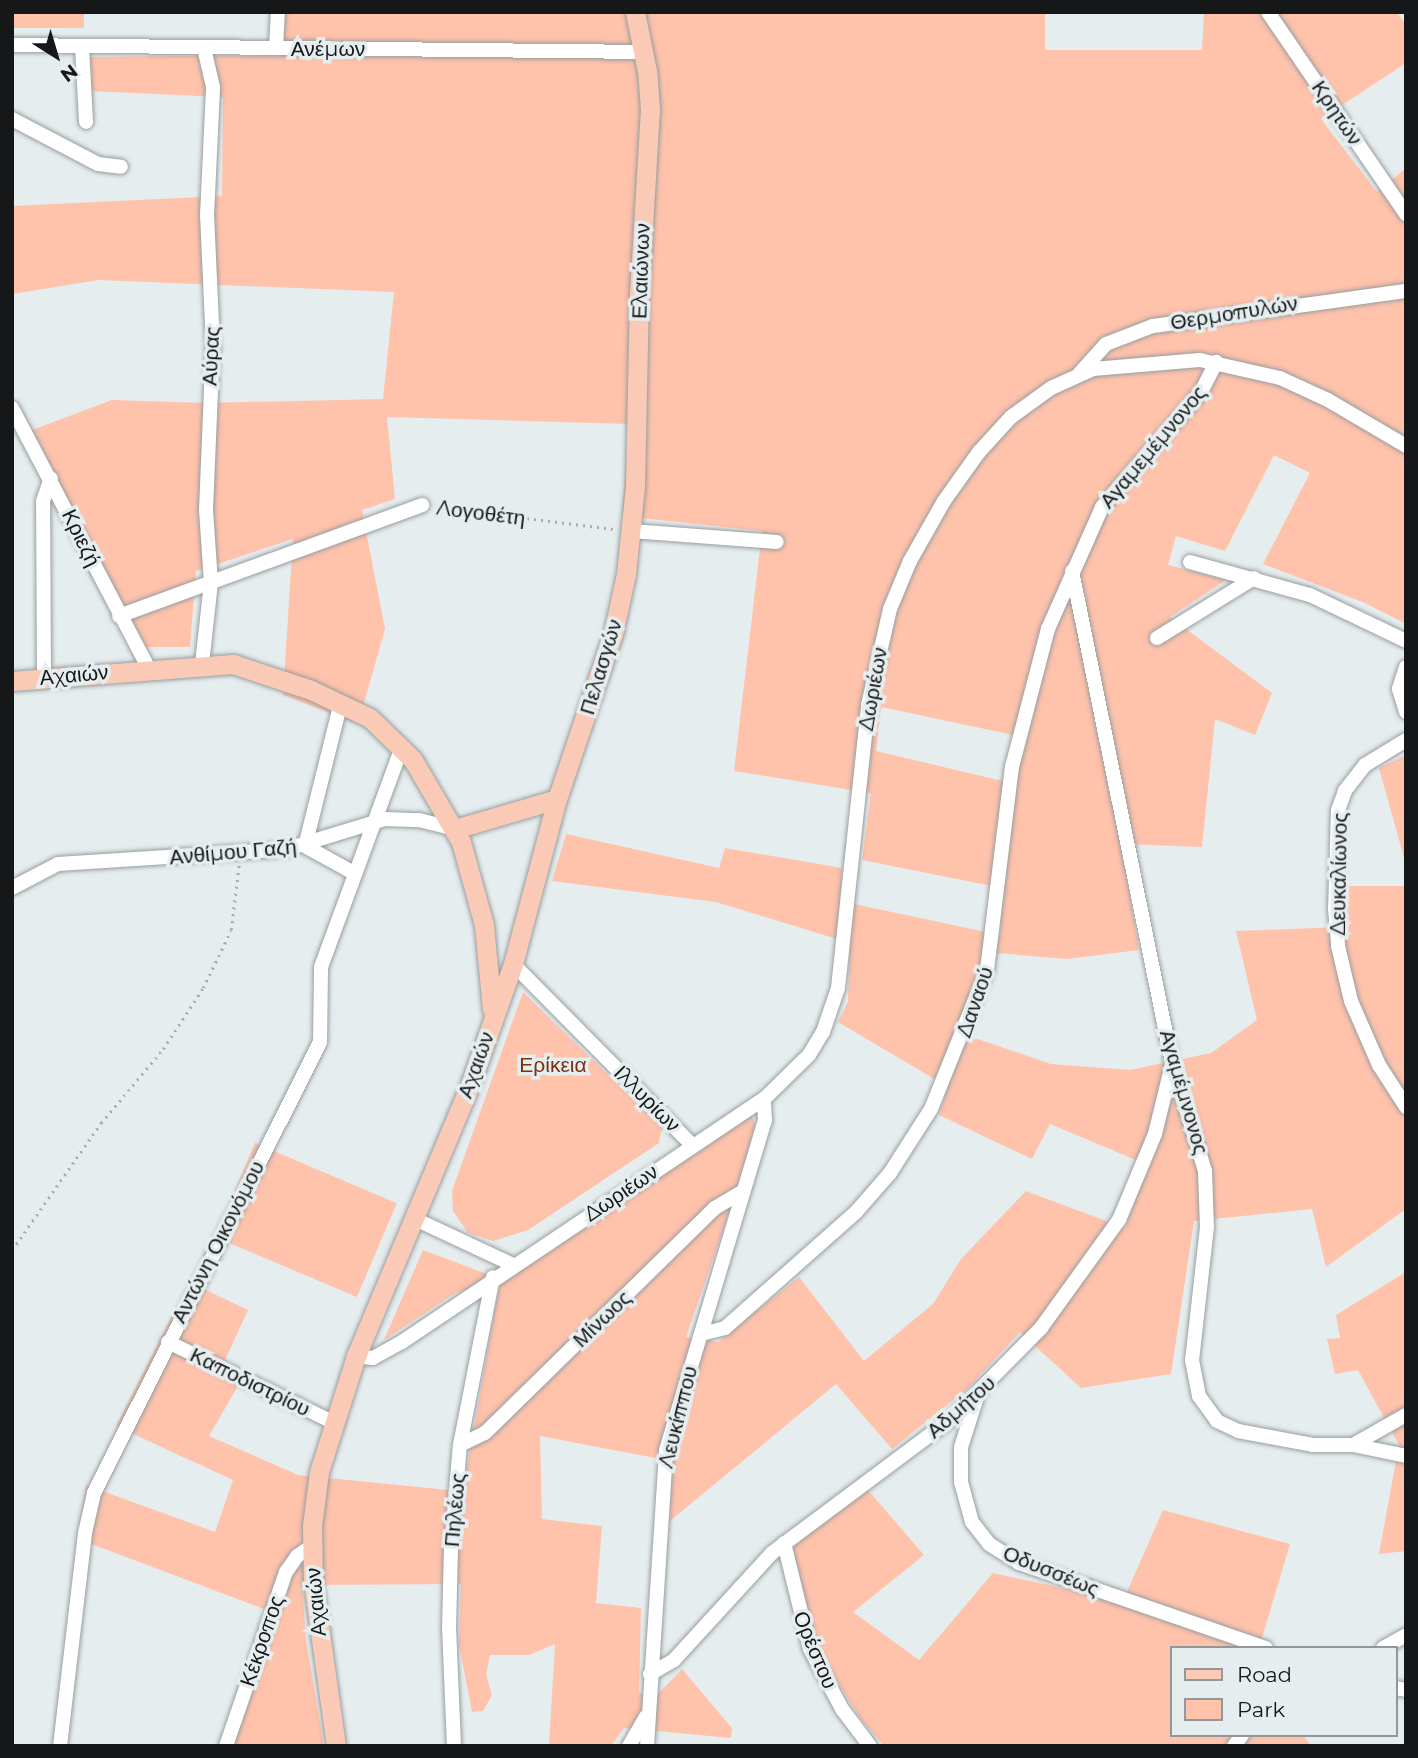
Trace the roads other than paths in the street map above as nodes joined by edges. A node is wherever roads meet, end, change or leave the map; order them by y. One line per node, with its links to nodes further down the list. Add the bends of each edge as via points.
1 (278, 12): 7 (street)
2 (635, 12): 8 (main road, Ελαιώνων)
3 (1268, 12): 12 (street, Κρητών)
4 (12, 45): 5 (street, Ανέμων)
5 (82, 47): 6 (street, Ανέμων); 10 (street)
6 (204, 48): 7 (street, Ανέμων); 25 (street, Αύρας, via 213,87 208,216 213,346 206,510)
7 (276, 48): 8 (street, Ανέμων)
8 (644, 52): 20 (main road, Ελαιώνων, via 650,110)
9 (12, 119): 11 (street, via 98,164)
10 (86, 122)
11 (121, 167)
12 (1406, 214)
13 (1406, 291): 15 (street, Θερμοπυλών, via 1153,326 1106,344)
14 (1216, 362): 15 (street, Δωριέων, via 1160,360); 17 (street, Δωριέων, via 1297,385); 23 (street, Αγαμεμέμνονος, via 1201,392 1110,496)
15 (1079, 374): 47 (street, Δωριέων, via 1032,400 989,440 944,501 902,578 870,690 834,1004 809,1055)
16 (12, 408): 18 (street, Κριεζή)
17 (1406, 446)
18 (51, 478): 26 (street, Κριεζή); 32 (street, via 43,501)
19 (422, 505): 25 (street, Λογοθέτη)
20 (632, 531): 21 (street); 38 (main road, Πελασγών, via 613,634)
21 (777, 542)
22 (1190, 562): 24 (street)
23 (1072, 570): 46 (street, Αγαμέμνονος); 54 (street, Δαναού, via 1041,649 1017,738 1004,809 987,970 931,1109 890,1173 848,1219 725,1328)
24 (1254, 578): 27 (street); 28 (street, via 1320,600)
25 (211, 583): 26 (street, Λογοθέτη); 29 (street, Αύρας)
26 (119, 616): 31 (street, Κριεζή)
27 (1157, 638)
28 (1406, 641)
29 (202, 664): 31 (main road, Αχαιών); 34 (main road, Αχαιών, via 257,669)
30 (1406, 667): 35 (street, via 1399,689)
31 (149, 668): 32 (main road, Αχαιών)
32 (44, 678): 33 (main road, Αχαιών)
33 (12, 681)
34 (341, 702): 37 (main road, Αχαιών, via 370,718); 41 (street)
35 (1406, 712)
36 (1406, 740): 48 (street, Δευκαλίωνος, via 1365,765 1341,800 1335,917 1351,1001 1379,1065)
37 (402, 747): 39 (street, Αντώνη Οικονόμου); 40 (main road, Αχαιών)
38 (556, 799): 40 (main road); 44 (main road, Πελασγών)
39 (378, 820): 40 (street, Ανθίμου Γαζή, via 409,818); 41 (street, Ανθίμου Γαζή); 42 (street, Αντώνη Οικονόμου)
40 (455, 829): 45 (main road, Αχαιών, via 482,913)
41 (304, 846): 42 (street); 43 (street, Ανθίμου Γαζή, via 65,863)
42 (355, 873): 55 (street, Αντώνη Οικονόμου, via 321,967 320,1042)
43 (12, 888)
44 (513, 964): 45 (main road, Πελασγών); 49 (street, Ιλλυρίων)
45 (492, 1021): 51 (main road, Αχαιών)
46 (1172, 1063): 57 (street, Αδμήτου, via 1155,1134 1110,1236 1059,1307); 61 (street, Αγαμέμνονος, via 1207,1181 1207,1227 1192,1360 1199,1396 1217,1421 1238,1432)
47 (764, 1099): 49 (street, Δωριέων); 50 (street, Λευκίππου, via 765,1121)
48 (1406, 1107)
49 (692, 1145): 52 (street, Δωριέων)
50 (743, 1191): 54 (street, Λευκίππου); 60 (street, Μίνωος, via 715,1208 485,1433)
51 (415, 1219): 52 (street); 56 (main road, Αχαιών)
52 (513, 1265): 53 (street, Δωριέων)
53 (493, 1277): 56 (street, Δωριέων, via 382,1354 366,1359); 60 (street, Πηλέως)
54 (701, 1334): 68 (street, Λευκίππου, via 664,1462)
55 (168, 1342): 59 (street, Καποδιστρίου); 70 (street, Αντώνη Οικονόμου, via 89,1510)
56 (356, 1356): 59 (main road, Αχαιών)
57 (978, 1395): 63 (street, Αδμήτου); 66 (street, Οδυσσέως, via 961,1447 961,1482 972,1522 989,1544 1019,1563)
58 (1406, 1415): 61 (street)
59 (333, 1422): 64 (main road, Αχαιών, via 316,1485)
60 (460, 1445): 73 (street, Πηλέως, via 449,1629)
61 (1353, 1445): 62 (street, Αγαμέμνονος)
62 (1406, 1456)
63 (784, 1543): 68 (street, Αδμήτου, via 745,1578 674,1660); 76 (street, Ορέστου, via 810,1649 842,1709)
64 (312, 1546): 71 (street, Κέκροπος, via 297,1556 286,1572); 72 (main road, Αχαιών, via 318,1636)
65 (1406, 1635): 67 (street)
66 (1259, 1646)
67 (1387, 1646)
68 (650, 1674): 69 (street, Λευκίππου)
69 (646, 1716): 74 (street); 75 (street, Λευκίππου)
70 (60, 1746)
71 (226, 1746)
72 (336, 1746)
73 (454, 1746)
74 (628, 1746)
75 (647, 1746)
76 (870, 1746)

